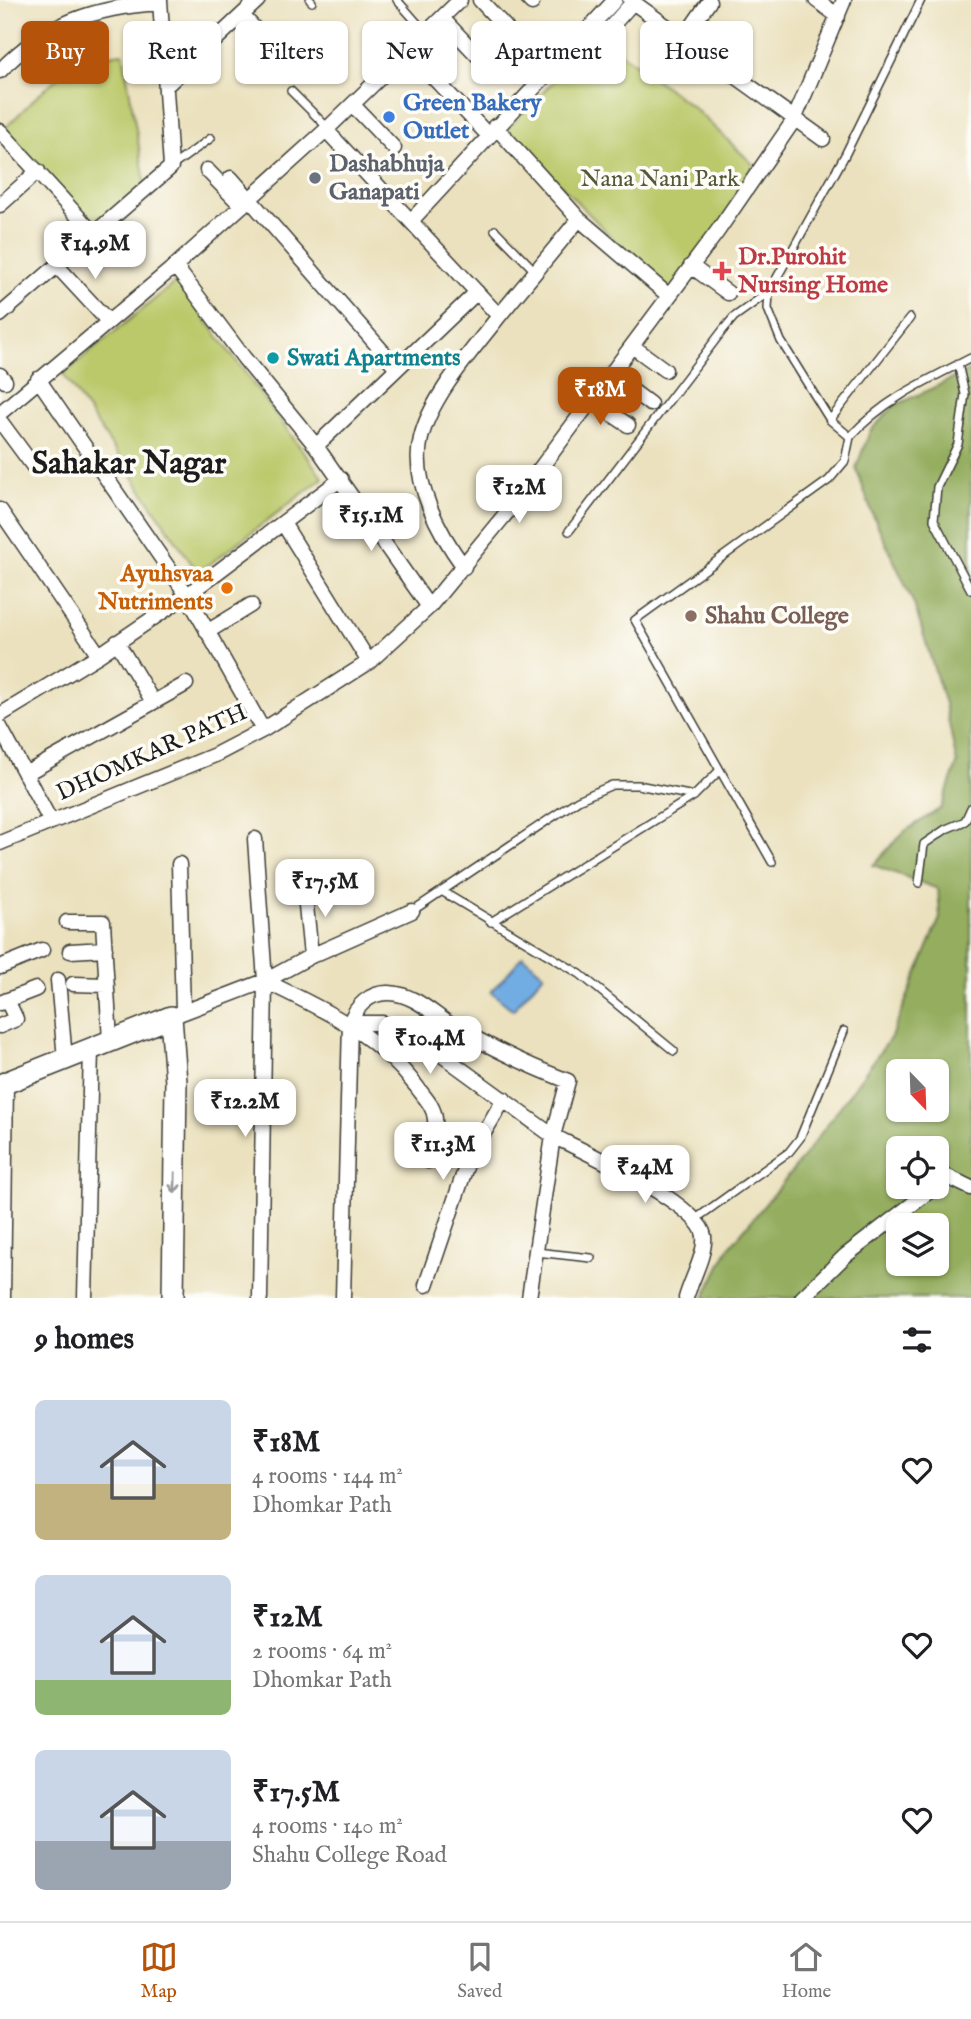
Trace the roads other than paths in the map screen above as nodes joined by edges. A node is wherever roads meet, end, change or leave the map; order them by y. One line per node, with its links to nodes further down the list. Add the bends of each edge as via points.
1 (258, 0): 12 (street)
2 (397, 0): 16 (lane)
3 (460, 0): 14 (street)
4 (480, 0): 18 (street)
5 (615, 0): 33 (street)
6 (816, 0): 13 (street)
7 (844, 0): 13 (street, DHOMKAR PATH)
8 (921, 0): 52 (lane, via 845,155)
9 (160, 1): 23 (street, via 115,6 70,21 30,44); 27 (street)
10 (632, 1): 19 (street); 20 (street)
11 (709, 2): 21 (street)
12 (242, 15): 15 (street); 27 (street)
13 (838, 16): 30 (street, DHOMKAR PATH)
14 (442, 18): 17 (street); 22 (street)
15 (247, 21)
16 (416, 21)
17 (439, 21)
18 (500, 21)
19 (615, 21)
20 (660, 21)
21 (695, 21)
22 (471, 48)
23 (0, 71)
24 (375, 84): 29 (street)
25 (442, 84): 33 (street)
26 (745, 84): 30 (street)
27 (166, 86): 37 (street)
28 (291, 90): 31 (lane)
29 (353, 105): 31 (street); 36 (street)
30 (794, 120): 35 (street); 49 (street, DHOMKAR PATH)
31 (327, 129): 41 (street); 44 (street)
32 (0, 131): 39 (street)
33 (491, 131): 43 (street); 44 (street)
34 (211, 138): 37 (lane)
35 (823, 139)
36 (394, 148)
37 (171, 167): 46 (street)
38 (207, 170): 41 (street)
39 (38, 171): 42 (street); 46 (street)
40 (231, 178): 41 (street)
41 (246, 202): 48 (street); 62 (street)
42 (0, 205)
43 (579, 219): 50 (street); 54 (street)
44 (411, 221): 51 (street)
45 (495, 230): 50 (lane)
46 (93, 233): 47 (street)
47 (57, 266): 55 (street); 58 (street)
48 (175, 266): 58 (street); 73 (street)
49 (691, 266): 53 (street); 54 (street, DHOMKAR PATH)
50 (536, 272): 56 (street)
51 (477, 292): 56 (street); 62 (street)
52 (769, 292): 69 (lane, via 768,309 781,341); 78 (lane, via 729,323)
53 (727, 293)
54 (669, 296): 59 (street, DHOMKAR PATH)
55 (0, 315)
56 (499, 316): 79 (street, via 457,371 421,438 420,470 430,502 443,538)
57 (910, 318): 69 (lane)
58 (108, 321): 65 (street)
59 (632, 346): 63 (street); 64 (street, DHOMKAR PATH)
60 (971, 358): 61 (lane)
61 (958, 364): 72 (lane, via 893,398); 80 (lane, via 965,394 958,444 937,487 934,520)
62 (397, 368): 73 (street)
63 (665, 370)
64 (610, 374): 66 (street, DHOMKAR PATH); 67 (street)
65 (38, 379): 68 (street); 81 (street)
66 (592, 400): 71 (street); 79 (street, DHOMKAR PATH)
67 (650, 404)
68 (0, 413)
69 (830, 420): 72 (lane)
70 (0, 421): 74 (street)
71 (628, 425)
72 (850, 437): 93 (lane, via 845,461 829,480 635,620)
73 (316, 446): 75 (street)
74 (34, 467)
75 (341, 479): 77 (street); 83 (street)
76 (0, 510): 86 (street)
77 (283, 523): 81 (street); 87 (street)
78 (569, 531)
79 (464, 567): 83 (street, DHOMKAR PATH)
80 (971, 590)
81 (187, 595): 84 (street); 85 (street)
82 (251, 605): 84 (street)
83 (429, 607): 87 (street, DHOMKAR PATH)
84 (207, 632): 92 (street)
85 (117, 642): 86 (street); 89 (street)
86 (99, 655): 90 (street)
87 (369, 662): 92 (street, DHOMKAR PATH)
88 (186, 684): 89 (street)
89 (153, 702): 94 (street)
90 (0, 715)
91 (0, 727): 94 (street)
92 (263, 730): 97 (street, DHOMKAR PATH, via 215,755)
93 (719, 771): 95 (lane); 100 (lane)
94 (25, 774): 97 (street)
95 (694, 796): 104 (lane, via 612,785 578,800); 107 (lane)
96 (971, 808): 102 (lane, via 965,821 924,844)
97 (51, 822): 99 (street, DHOMKAR PATH)
98 (255, 839): 114 (street)
99 (0, 843)
100 (772, 862)
101 (179, 864): 119 (street)
102 (919, 883)
103 (304, 885): 111 (street)
104 (443, 892): 105 (lane); 107 (lane)
105 (412, 911): 111 (street)
106 (67, 922): 108 (street, via 103,922)
107 (491, 922): 124 (lane, via 580,974)
108 (105, 949): 110 (street); 116 (street)
109 (42, 950): 112 (street)
110 (70, 951)
111 (312, 956): 114 (street)
112 (0, 967)
113 (58, 980): 125 (street)
114 (265, 981): 119 (street); 120 (street); 140 (street)
115 (73, 984): 116 (street)
116 (107, 985): 123 (street)
117 (36, 989): 118 (street)
118 (4, 1002): 121 (street, via 16,1019)
119 (177, 1014): 123 (street); 139 (street, one-way to 139)
120 (350, 1023): 127 (street, via 383,1023 417,1037); 128 (street, via 362,1002 388,993 397,995 568,1081); 129 (street, via 392,1056 433,1109 436,1121); 141 (street)
121 (0, 1026)
122 (844, 1031): 133 (lane, via 800,1138 789,1152)
123 (101, 1045): 125 (street); 138 (street)
124 (674, 1051)
125 (65, 1059): 126 (street)
126 (3, 1084): 137 (street)
127 (504, 1099): 128 (street); 136 (street, via 470,1158)
128 (553, 1136): 133 (street, via 626,1172); 134 (street)
129 (428, 1161)
130 (949, 1177): 131 (street)
131 (971, 1188)
132 (919, 1199): 144 (street, via 845,1256)
133 (696, 1218): 143 (street, via 704,1239)
134 (536, 1252): 135 (lane); 142 (street)
135 (591, 1258)
136 (426, 1285)
137 (1, 1298)
138 (85, 1298)
139 (173, 1298)
140 (260, 1298)
141 (343, 1298)
142 (529, 1298)
143 (686, 1298)
144 (802, 1298)

